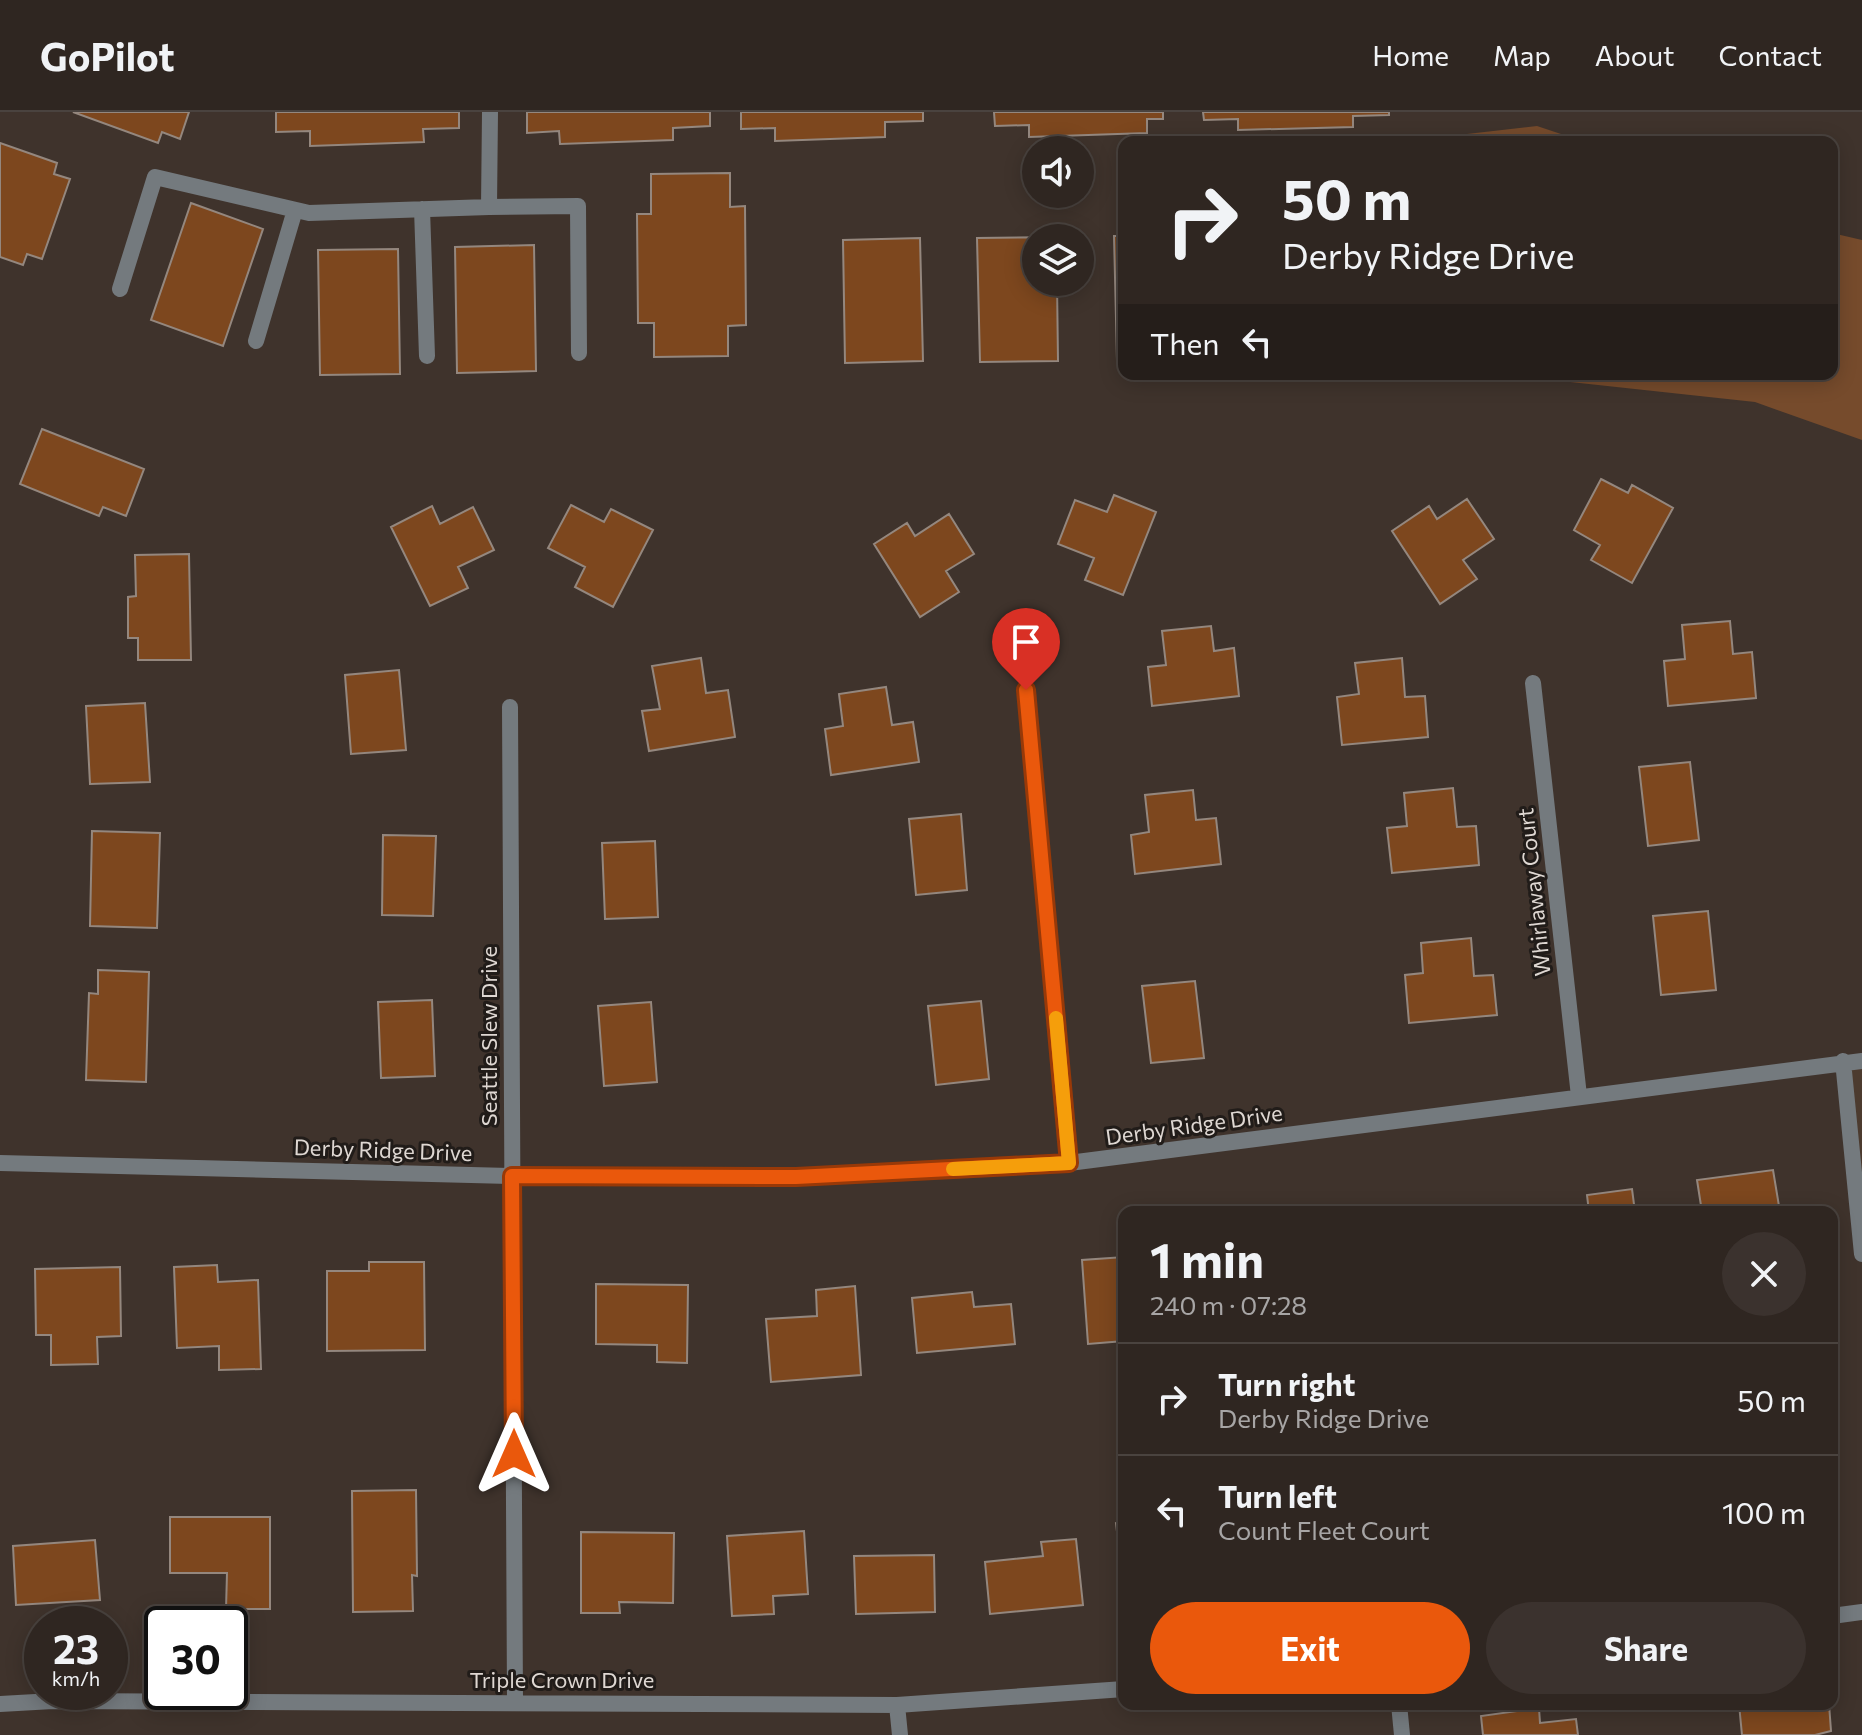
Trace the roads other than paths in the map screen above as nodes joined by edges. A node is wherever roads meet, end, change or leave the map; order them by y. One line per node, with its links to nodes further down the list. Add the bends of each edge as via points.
1 (490, 112): 2 (street)
2 (489, 207): 3 (street); 7 (street, via 578,206)
3 (422, 209): 4 (street); 8 (street)
4 (295, 210): 5 (street, via 155,177); 6 (street)
5 (120, 289)
6 (256, 341)
7 (579, 353)
8 (427, 356)
9 (1533, 683): 14 (street, Whirlaway Court)
10 (1026, 690): 16 (street)
11 (510, 707): 17 (street, Seattle Slew Drive)
12 (1843, 1061): 13 (street, Derby Ridge Drive); 14 (street, Derby Ridge Drive); 18 (street)
13 (1862, 1061)
14 (1579, 1096): 16 (street, Derby Ridge Drive)
15 (0, 1163): 17 (street, Derby Ridge Drive)
16 (1069, 1163): 17 (street, Derby Ridge Drive, via 796,1177)
17 (512, 1176): 22 (street, Seattle Slew Drive)
18 (1862, 1254)
19 (1862, 1612): 20 (street)
20 (1838, 1615)
21 (1118, 1689): 24 (street, Triple Crown Drive)
22 (515, 1701): 23 (street, Triple Crown Drive); 24 (street, Triple Crown Drive)
23 (0, 1704)
24 (897, 1705): 26 (street)
25 (1400, 1710): 27 (street)
26 (900, 1735)
27 (1402, 1735)

